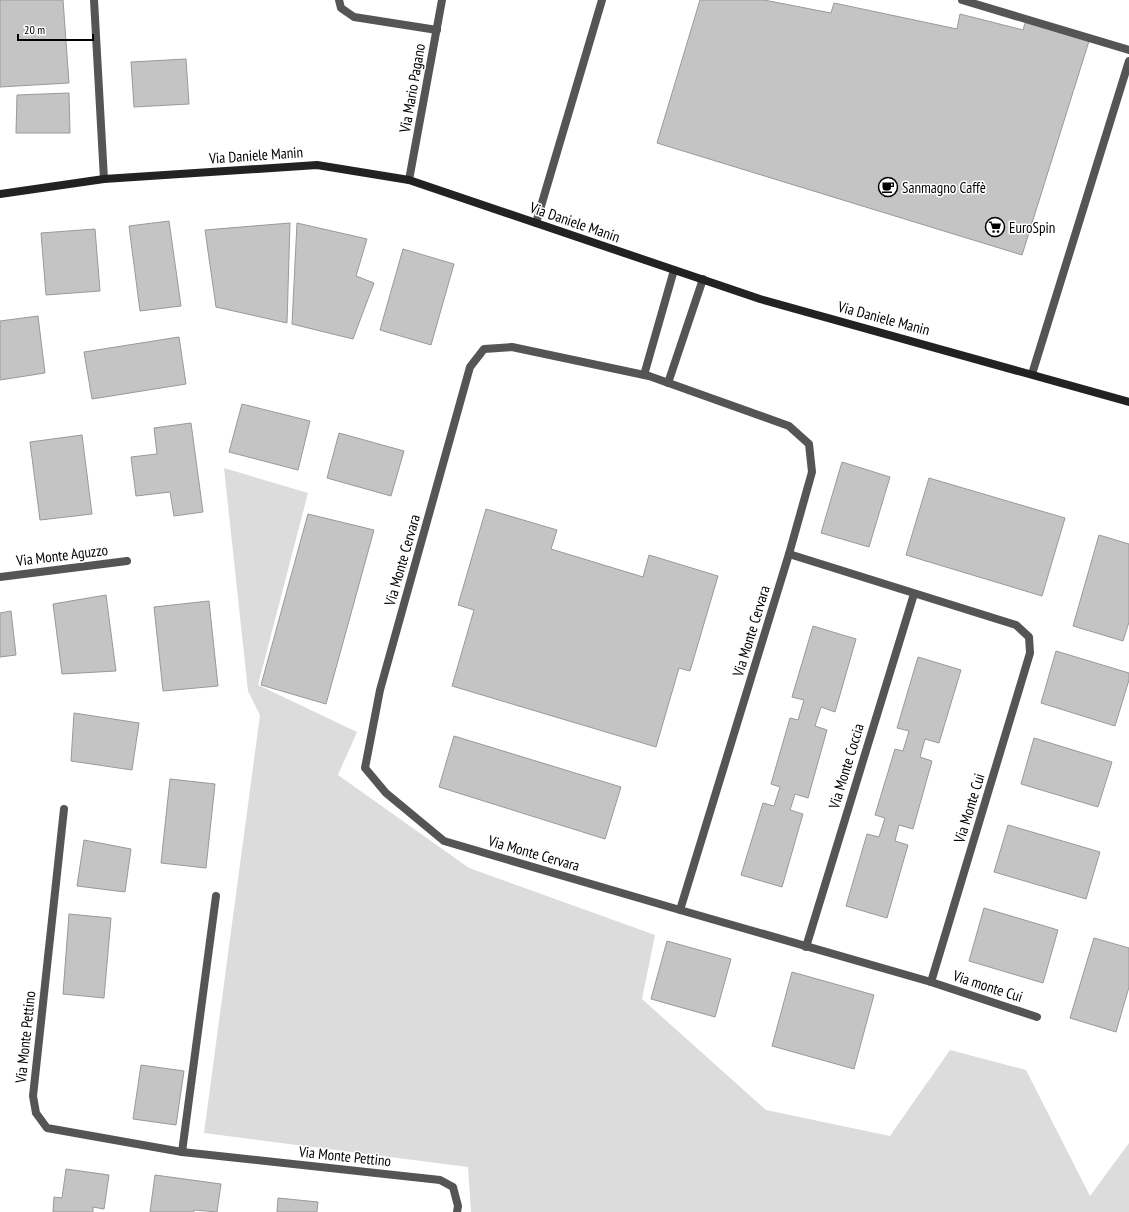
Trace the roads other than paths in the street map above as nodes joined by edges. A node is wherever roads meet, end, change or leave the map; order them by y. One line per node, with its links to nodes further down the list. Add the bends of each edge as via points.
1 (94, 0): 9 (street)
2 (339, 0): 6 (street, via 341,8 354,17)
3 (442, 0): 6 (street, Via Mario Pagano)
4 (602, 0): 12 (street)
5 (962, 0): 7 (street)
6 (437, 30): 10 (street, Via Mario Pagano)
7 (1129, 50)
8 (1129, 61): 15 (street)
9 (104, 178): 10 (main road, Via Daniele Manin, via 317,165); 11 (main road, Via Daniele Manin)
10 (409, 180): 12 (main road, Via Daniele Manin)
11 (0, 194)
12 (536, 223): 13 (main road, Via Daniele Manin)
13 (674, 270): 14 (main road, Via Daniele Manin); 16 (street)
14 (703, 279): 15 (main road, Via Daniele Manin, via 760,299); 17 (street)
15 (1032, 374): 18 (main road, Via Daniele Manin)
16 (644, 375): 17 (street, Via Monte Cervara); 25 (street, Via Monte Cervara, via 512,347 484,349 470,367 380,690 365,768 386,793 444,841)
17 (668, 383): 19 (street, Via Monte Cervara, via 789,426 809,444 812,472)
18 (1129, 402)
19 (789, 554): 22 (street, Via Monte Cui); 25 (street, Via Monte Cervara)
20 (127, 561): 21 (street, Via Monte Aguzzo)
21 (0, 577)
22 (914, 594): 26 (street, Via Monte Coccia); 27 (street, Via Monte Cui, via 1016,625 1029,637 1030,653)
23 (64, 809): 29 (street, Via Monte Pettino, via 33,1096 36,1113 46,1128)
24 (216, 896): 29 (street)
25 (680, 910): 26 (street, Via Monte Cui)
26 (806, 947): 27 (street, Via Monte Cui)
27 (931, 982): 28 (street, Via monte Cui)
28 (1037, 1017)
29 (182, 1152): 30 (street, Via Monte Pettino, via 440,1180 453,1187)
30 (457, 1212)

